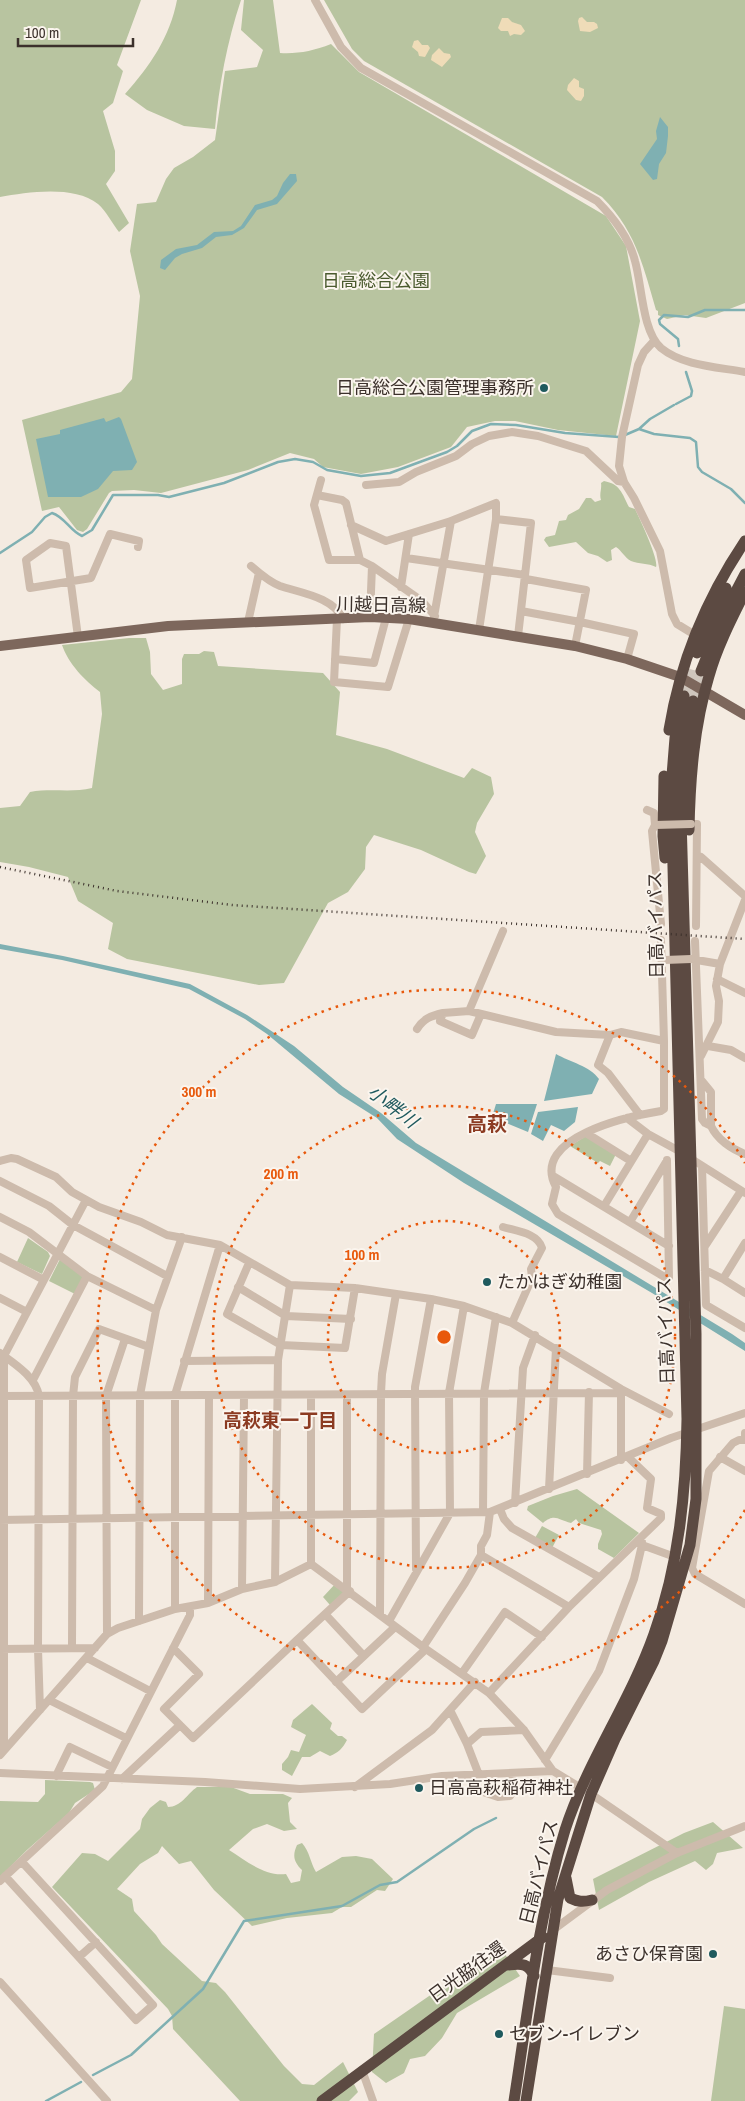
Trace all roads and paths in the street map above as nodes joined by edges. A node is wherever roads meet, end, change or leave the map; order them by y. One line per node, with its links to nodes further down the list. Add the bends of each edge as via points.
1 (315, 0): 2 (street, via 340,47 361,68 597,201 613,217 635,260)
2 (654, 341): 3 (street, via 676,357); 5 (street, via 638,365 621,441 619,466)
3 (745, 372)
4 (321, 480): 7 (street)
5 (624, 482): 6 (street, via 618,481 586,451 538,436 512,432 489,436 456,456 399,482); 36 (street, via 660,551 677,624)
6 (366, 485)
7 (317, 495): 10 (street, via 346,503); 16 (street, via 314,505 329,560)
8 (496, 519): 9 (street, via 496,503); 20 (street); 23 (street, via 531,523)
9 (450, 522): 11 (street); 17 (street)
10 (351, 525): 11 (street, via 386,541); 16 (street)
11 (409, 534): 15 (street)
12 (745, 541): 36 (highway, via 708,605)
13 (138, 547): 24 (street, via 139,541 110,534 91,578)
14 (745, 555): 22 (highway, via 714,610 696,668)
15 (406, 558): 17 (street); 25 (street)
16 (360, 560): 19 (street)
17 (444, 563): 20 (street); 32 (street)
18 (251, 566): 21 (street)
19 (372, 566): 25 (street); 28 (street)
20 (488, 570): 23 (street); 35 (street)
21 (259, 573): 30 (street, via 278,585 326,602 340,612); 33 (street)
22 (745, 574)
23 (525, 577): 27 (street); 34 (street, via 586,590)
24 (71, 582): 24 (street, via 66,546 50,543 26,560 30,588); 38 (street)
25 (401, 586): 32 (street, via 422,601)
26 (745, 592): 44 (highway, via 720,645)
27 (521, 610): 34 (street); 37 (street)
28 (370, 617): 29 (main road, 川越日高線); 30 (main road, 川越日高線)
29 (386, 618): 31 (main road, 川越日高線); 42 (street, via 374,663)
30 (340, 619): 33 (main road, 川越日高線); 42 (street)
31 (409, 619): 32 (main road, 川越日高線); 42 (street, via 388,687 334,682)
32 (434, 619): 35 (main road, 川越日高線)
33 (248, 622): 38 (main road, 川越日高線, via 168,626)
34 (580, 622): 40 (street); 41 (street, via 634,634)
35 (479, 630): 37 (main road, 川越日高線)
36 (695, 635): 43 (highway)
37 (518, 636): 40 (main road, 川越日高線)
38 (78, 637): 39 (main road, 川越日高線)
39 (0, 646)
40 (575, 646): 41 (main road, 川越日高線)
41 (627, 658): 43 (main road, 川越日高線)
42 (335, 659)
43 (680, 677): 44 (main road, 川越日高線); 50 (highway, via 667,741 663,788 664,844)
44 (705, 690): 45 (main road, 川越日高線); 51 (highway, via 689,788)
45 (744, 717)
46 (647, 810): 47 (street, via 654,813)
47 (655, 825): 52 (street, via 652,831); 53 (street, bridge, via 697,824)
48 (701, 856): 49 (street)
49 (745, 898): 59 (street)
50 (674, 914): 51 (highway, 日高バイパス, via 670,788 675,738 688,698 680,784); 75 (highway, 日高バイパス)
51 (684, 921): 77 (highway, 日高バイパス)
52 (661, 924)
53 (696, 926)
54 (503, 931): 62 (street)
55 (661, 940): 58 (street)
56 (695, 941): 57 (street)
57 (693, 959): 58 (street, bridge); 59 (street); 69 (street)
58 (663, 960): 67 (street)
59 (720, 964): 60 (street)
60 (717, 979): 61 (street); 68 (street, via 719,1014)
61 (745, 993)
62 (469, 1011): 63 (street); 64 (street)
63 (443, 1013): 64 (street, via 440,1021 472,1035); 65 (street, via 422,1021)
64 (481, 1014): 66 (street, via 556,1032)
65 (417, 1029)
66 (610, 1035): 67 (street, via 621,1032); 71 (street, via 598,1065 608,1073)
67 (664, 1041): 71 (street, via 664,1109)
68 (708, 1046): 69 (street); 70 (street, via 731,1050)
69 (701, 1056): 76 (street, via 702,1118 722,1141)
70 (745, 1058)
71 (640, 1115): 72 (street)
72 (628, 1118): 73 (street); 74 (street)
73 (586, 1133): 79 (street); 81 (street, via 570,1141 555,1158)
74 (648, 1134): 75 (street); 79 (street)
75 (679, 1151): 77 (street); 148 (highway, 日高バイパス, via 682,1295)
76 (745, 1154)
77 (692, 1159): 80 (street); 148 (highway, 日高バイパス, via 696,1334)
78 (0, 1161): 84 (street, via 17,1159 56,1177)
79 (631, 1161): 85 (street)
80 (702, 1166): 83 (street); 94 (street)
81 (553, 1176): 85 (street); 93 (street, via 556,1187 552,1204 558,1214 668,1279)
82 (0, 1181): 88 (street, via 49,1206)
83 (743, 1192): 94 (street)
84 (86, 1200): 88 (street); 90 (street, via 167,1235)
85 (604, 1206): 87 (street)
86 (0, 1217): 95 (street, via 29,1232)
87 (630, 1222): 93 (street); 93 (street, via 667,1160)
88 (73, 1225): 95 (street); 100 (street)
89 (503, 1228): 116 (street, via 530,1235 542,1248)
90 (182, 1237): 92 (street); 100 (street)
91 (745, 1242): 101 (street)
92 (220, 1245): 97 (street); 125 (street)
93 (669, 1246)
94 (705, 1246): 98 (street)
95 (58, 1253): 99 (street); 102 (street)
96 (0, 1257): 102 (street)
97 (249, 1262): 103 (street); 104 (street)
98 (705, 1270): 101 (street); 117 (street, via 706,1305)
99 (87, 1276): 111 (street); 126 (street)
100 (167, 1276): 111 (street)
101 (723, 1279): 106 (street)
102 (44, 1280): 112 (street)
103 (290, 1285): 105 (street); 113 (street)
104 (238, 1287): 113 (street); 120 (street, via 227,1314)
105 (355, 1288): 107 (street); 115 (street)
106 (745, 1293)
107 (396, 1294): 109 (street); 131 (street)
108 (0, 1298): 112 (street)
109 (431, 1299): 110 (street); 132 (street)
110 (464, 1306): 114 (street); 133 (street)
111 (156, 1310): 121 (street)
112 (27, 1312): 123 (street)
113 (286, 1316): 115 (street); 120 (street)
114 (496, 1317): 116 (street); 134 (street)
115 (350, 1319): 120 (street, via 345,1348)
116 (512, 1323): 118 (street)
117 (745, 1328)
118 (535, 1335): 122 (street); 128 (street, via 523,1368)
119 (125, 1339): 121 (street); 142 (street, via 99,1329 75,1377); 143 (street)
120 (281, 1345): 124 (street)
121 (149, 1347): 135 (street)
122 (556, 1348): 127 (street); 129 (street)
123 (2, 1354): 126 (street); 140 (street)
124 (278, 1360): 125 (street); 137 (street)
125 (184, 1361): 136 (street)
126 (33, 1380): 141 (street, via 38,1386)
127 (621, 1391): 130 (street); 147 (street); 153 (street)
128 (520, 1392): 129 (street); 134 (street); 157 (street)
129 (554, 1392): 130 (street); 156 (street)
130 (589, 1392): 155 (street)
131 (381, 1393): 132 (street); 139 (street); 160 (street)
132 (414, 1393): 133 (street); 161 (street)
133 (449, 1393): 134 (street); 162 (street)
134 (484, 1393): 159 (street)
135 (140, 1395): 136 (street); 143 (street); 169 (street)
136 (175, 1395): 144 (street); 170 (street)
137 (277, 1395): 138 (street); 145 (street); 164 (street)
138 (311, 1395): 139 (street); 165 (street)
139 (347, 1395): 163 (street)
140 (3, 1396): 141 (street); 173 (street)
141 (39, 1396): 142 (street); 172 (street)
142 (73, 1396): 143 (street); 171 (street)
143 (106, 1396): 168 (street)
144 (209, 1396): 145 (street); 166 (street)
145 (244, 1396): 167 (street)
146 (745, 1413): 148 (street)
147 (670, 1414)
148 (692, 1431): 151 (street); 177 (highway, 日高バイパス); 229 (highway, 日高バイパス, via 696,1499 690,1545 678,1590 654,1661)
149 (745, 1433): 150 (street)
150 (745, 1440): 152 (street, via 733,1444)
151 (628, 1457): 153 (street); 174 (street, via 651,1479 647,1508 660,1514 661,1518)
152 (720, 1457): 154 (street); 186 (street, via 707,1477 692,1568 695,1574)
153 (620, 1460): 155 (street)
154 (745, 1471)
155 (587, 1474): 156 (street)
156 (549, 1488): 157 (street)
157 (515, 1503): 158 (street)
158 (500, 1509): 159 (street); 180 (street, via 512,1528)
159 (487, 1512): 162 (street); 176 (street, via 488,1535 481,1546)
160 (380, 1513): 161 (street); 163 (street); 191 (street)
161 (416, 1513): 162 (street); 179 (street)
162 (450, 1513): 179 (street)
163 (346, 1514): 165 (street); 183 (street)
164 (277, 1515): 165 (street); 167 (street); 181 (street)
165 (312, 1515): 178 (street)
166 (210, 1516): 167 (street); 170 (street); 185 (street)
167 (243, 1516): 182 (street)
168 (107, 1517): 169 (street); 171 (street); 195 (street)
169 (141, 1517): 170 (street); 192 (street)
170 (176, 1517): 189 (street)
171 (72, 1518): 172 (street); 198 (street)
172 (39, 1519): 173 (street); 203 (street)
173 (2, 1520): 184 (street)
174 (642, 1536): 175 (street); 180 (street)
175 (642, 1545): 177 (street); 219 (street, via 634,1579 599,1671)
176 (481, 1555): 188 (street); 201 (street)
177 (675, 1557): 229 (highway, 日高バイパス, via 654,1635)
178 (311, 1564): 181 (street); 183 (street)
179 (416, 1571): 193 (street)
180 (599, 1578): 188 (street)
181 (275, 1582): 182 (street)
182 (242, 1589): 185 (street)
183 (348, 1590): 190 (street); 191 (street)
184 (2, 1592): 202 (street)
185 (208, 1602): 187 (street)
186 (745, 1604)
187 (190, 1607): 189 (street); 200 (street, via 190,1615)
188 (569, 1608): 196 (street)
189 (175, 1609): 192 (street)
190 (325, 1614): 197 (street); 204 (street)
191 (380, 1615): 193 (street)
192 (140, 1621): 195 (street)
193 (388, 1621): 194 (street)
194 (396, 1627): 201 (street); 204 (street)
195 (107, 1634): 199 (street)
196 (542, 1637): 206 (street, via 505,1612); 210 (street)
197 (297, 1640): 207 (street); 214 (street, via 193,1738)
198 (72, 1648): 199 (street); 203 (street)
199 (95, 1648): 205 (street)
200 (173, 1648): 209 (street); 214 (street, via 199,1674 164,1708)
201 (424, 1648): 206 (street); 207 (street, via 362,1709)
202 (2, 1649): 203 (street); 218 (street)
203 (38, 1649): 212 (street)
204 (364, 1656): 207 (street)
205 (87, 1658): 209 (street); 211 (street)
206 (462, 1673): 208 (street)
207 (336, 1682)
208 (475, 1682): 210 (street); 213 (street)
209 (150, 1691): 216 (street)
210 (489, 1692): 215 (street)
211 (49, 1700): 212 (street); 216 (street)
212 (40, 1710): 218 (street)
213 (450, 1710): 217 (street); 228 (street, via 432,1730)
214 (180, 1725): 227 (street)
215 (524, 1730): 217 (street, via 481,1732); 219 (street)
216 (126, 1738): 220 (street)
217 (468, 1744): 224 (street)
218 (2, 1753)
219 (545, 1760): 221 (street)
220 (112, 1768): 225 (street, via 70,1747); 226 (street)
221 (553, 1771): 223 (street); 229 (street)
222 (0, 1773): 225 (street)
223 (513, 1773): 224 (street); 224 (street, via 510,1796 477,1790)
224 (477, 1774): 228 (street)
225 (56, 1776): 226 (street)
226 (106, 1778): 227 (street); 232 (street, via 99,1792)
227 (122, 1779): 228 (street, via 300,1788)
228 (355, 1787)
229 (586, 1791): 231 (street); 233 (highway, 日高バイパス); 237 (highway, 日高バイパス, via 566,1830 552,1877)
230 (745, 1826): 231 (street, 日光脇往還)
231 (677, 1852): 235 (street, 日光脇往還)
232 (22, 1862): 234 (street); 238 (street)
233 (565, 1871): 235 (highway, via 570,1898 576,1902); 236 (highway, 日高バイパス)
234 (2, 1879): 239 (street)
235 (592, 1900): 236 (street, 日光脇往還)
236 (553, 1930): 237 (highway, 日光脇往還); 241 (highway, 日高バイパス)
237 (540, 1939): 240 (highway, 日光脇往還); 242 (highway, 日高バイパス)
238 (96, 1942): 239 (street); 239 (street, via 153,2005 136,2020)
239 (79, 1957)
240 (506, 1965): 242 (highway, via 523,1963 531,1968); 245 (highway, 日光脇往還)
241 (546, 1970): 243 (street); 250 (highway, 日高バイパス)
242 (534, 1976): 249 (highway, 日高バイパス)
243 (610, 1978)
244 (0, 1982): 246 (street)
245 (362, 2070): 247 (highway, 日光脇往還); 248 (street)
246 (107, 2101)
247 (322, 2101)
248 (374, 2101)
249 (514, 2101)
250 (526, 2101)

